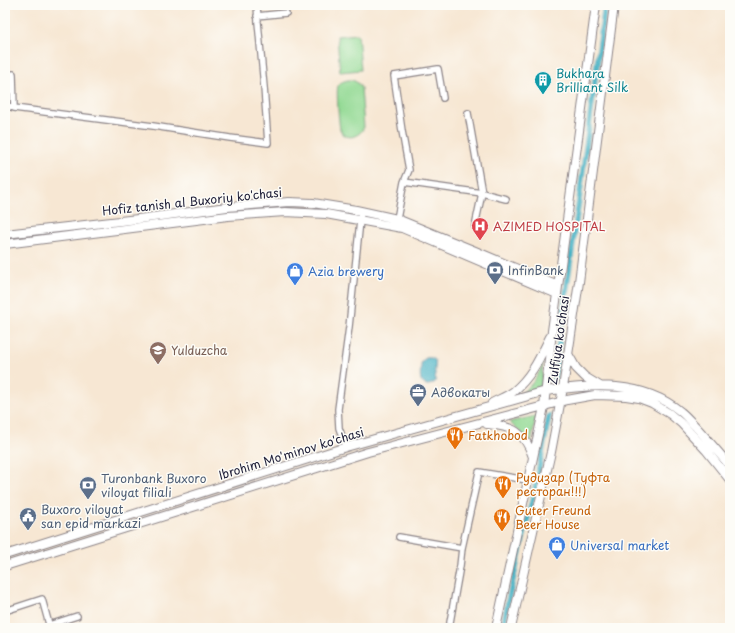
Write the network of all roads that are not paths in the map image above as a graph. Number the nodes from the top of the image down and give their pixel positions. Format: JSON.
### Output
{"nodes":[{"id":1,"x":257,"y":5,"type":"edge"},
{"id":2,"x":596,"y":5,"type":"edge"},
{"id":3,"x":614,"y":5,"type":"edge"},
{"id":4,"x":286,"y":14,"type":"dead end"},
{"id":5,"x":257,"y":16,"type":"junction"},
{"id":6,"x":13,"y":74,"type":"dead end"},
{"id":7,"x":443,"y":98,"type":"dead end"},
{"id":8,"x":5,"y":105,"type":"edge"},
{"id":9,"x":14,"y":108,"type":"junction"},
{"id":10,"x":468,"y":113,"type":"dead end"},
{"id":11,"x":404,"y":182,"type":"junction"},
{"id":12,"x":482,"y":193,"type":"junction"},
{"id":13,"x":506,"y":199,"type":"dead end"},
{"id":14,"x":361,"y":211,"type":"junction"},
{"id":15,"x":360,"y":221,"type":"junction"},
{"id":16,"x":401,"y":223,"type":"junction"},
{"id":17,"x":475,"y":226,"type":"dead end"},
{"id":18,"x":5,"y":234,"type":"edge"},
{"id":19,"x":5,"y":244,"type":"edge"},
{"id":20,"x":558,"y":290,"type":"junction"},
{"id":21,"x":552,"y":331,"type":"junction"},
{"id":22,"x":568,"y":354,"type":"junction"},
{"id":23,"x":600,"y":386,"type":"junction"},
{"id":24,"x":563,"y":388,"type":"junction"},
{"id":25,"x":546,"y":391,"type":"junction"},
{"id":26,"x":561,"y":402,"type":"junction"},
{"id":27,"x":544,"y":407,"type":"junction"},
{"id":28,"x":480,"y":410,"type":"junction"},
{"id":29,"x":480,"y":423,"type":"junction"},
{"id":30,"x":366,"y":442,"type":"junction"},
{"id":31,"x":346,"y":447,"type":"junction"},
{"id":32,"x":368,"y":452,"type":"junction"},
{"id":33,"x":533,"y":458,"type":"junction"},
{"id":34,"x":730,"y":466,"type":"edge"},
{"id":35,"x":528,"y":480,"type":"junction"},
{"id":36,"x":730,"y":480,"type":"edge"},
{"id":37,"x":399,"y":537,"type":"dead end"},
{"id":38,"x":462,"y":548,"type":"junction"},
{"id":39,"x":5,"y":555,"type":"edge"},
{"id":40,"x":5,"y":566,"type":"edge"},
{"id":41,"x":5,"y":611,"type":"edge"},
{"id":42,"x":77,"y":616,"type":"dead end"},
{"id":43,"x":50,"y":627,"type":"edge"},
{"id":44,"x":449,"y":628,"type":"edge"},
{"id":45,"x":496,"y":628,"type":"edge"},
{"id":46,"x":511,"y":628,"type":"edge"}],
"edges":[{"from":1,"to":5,"type":"street"},
{"from":2,"to":20,"type":"main road","name":"Zulfiya ko'chasi"},
{"from":3,"to":22,"type":"main road","name":"Zulfiya ko'chasi"},
{"from":4,"to":5,"type":"street"},
{"from":5,"to":9,"type":"street"},
{"from":6,"to":9,"type":"street"},
{"from":7,"to":11,"type":"street"},
{"from":8,"to":9,"type":"street"},
{"from":10,"to":12,"type":"street"},
{"from":11,"to":12,"type":"street"},
{"from":11,"to":16,"type":"street"},
{"from":12,"to":13,"type":"street"},
{"from":12,"to":17,"type":"street"},
{"from":14,"to":15,"type":"street"},
{"from":14,"to":16,"type":"main road","name":"Hofiz tanish al Buxoriy ko'chasi"},
{"from":14,"to":18,"type":"main road","name":"Hofiz tanish al Buxoriy ko'chasi"},
{"from":15,"to":16,"type":"main road","name":"Hofiz tanish al Buxoriy ko'chasi"},
{"from":15,"to":19,"type":"main road","name":"Hofiz tanish al Buxoriy ko'chasi"},
{"from":15,"to":31,"type":"street"},
{"from":16,"to":20,"type":"main road"},
{"from":20,"to":21,"type":"main road","name":"Zulfiya ko'chasi"},
{"from":21,"to":25,"type":"main road","name":"Zulfiya ko'chasi"},
{"from":21,"to":28,"type":"main road"},
{"from":22,"to":23,"type":"main road"},
{"from":22,"to":24,"type":"main road","name":"Zulfiya ko'chasi"},
{"from":23,"to":24,"type":"main road"},
{"from":23,"to":34,"type":"main road"},
{"from":24,"to":25,"type":"main road","name":"Ibrohim Mo'minov ko'chasi"},
{"from":24,"to":26,"type":"main road","name":"Zulfiya ko'chasi"},
{"from":25,"to":27,"type":"main road","name":"Zulfiya ko'chasi"},
{"from":25,"to":28,"type":"main road","name":"Ibrohim Mo'minov ko'chasi"},
{"from":26,"to":27,"type":"main road","name":"Ibrohim Mo'minov ko'chasi"},
{"from":26,"to":36,"type":"main road"},
{"from":26,"to":46,"type":"main road","name":"Zulfiya ko'chasi"},
{"from":27,"to":29,"type":"main road","name":"Ibrohim Mo'minov ko'chasi"},
{"from":27,"to":33,"type":"main road","name":"Zulfiya ko'chasi"},
{"from":28,"to":30,"type":"main road","name":"Ibrohim Mo'minov ko'chasi"},
{"from":29,"to":32,"type":"main road","name":"Ibrohim Mo'minov ko'chasi"},
{"from":29,"to":33,"type":"main road"},
{"from":30,"to":31,"type":"main road","name":"Ibrohim Mo'minov ko'chasi"},
{"from":30,"to":32,"type":"main road"},
{"from":31,"to":39,"type":"main road","name":"Ibrohim Mo'minov ko'chasi"},
{"from":32,"to":40,"type":"main road","name":"Ibrohim Mo'minov ko'chasi"},
{"from":33,"to":35,"type":"main road","name":"Zulfiya ko'chasi"},
{"from":35,"to":38,"type":"street"},
{"from":35,"to":45,"type":"main road","name":"Zulfiya ko'chasi"},
{"from":37,"to":38,"type":"street"},
{"from":38,"to":44,"type":"street"},
{"from":41,"to":43,"type":"street"},
{"from":42,"to":43,"type":"street"}]}
